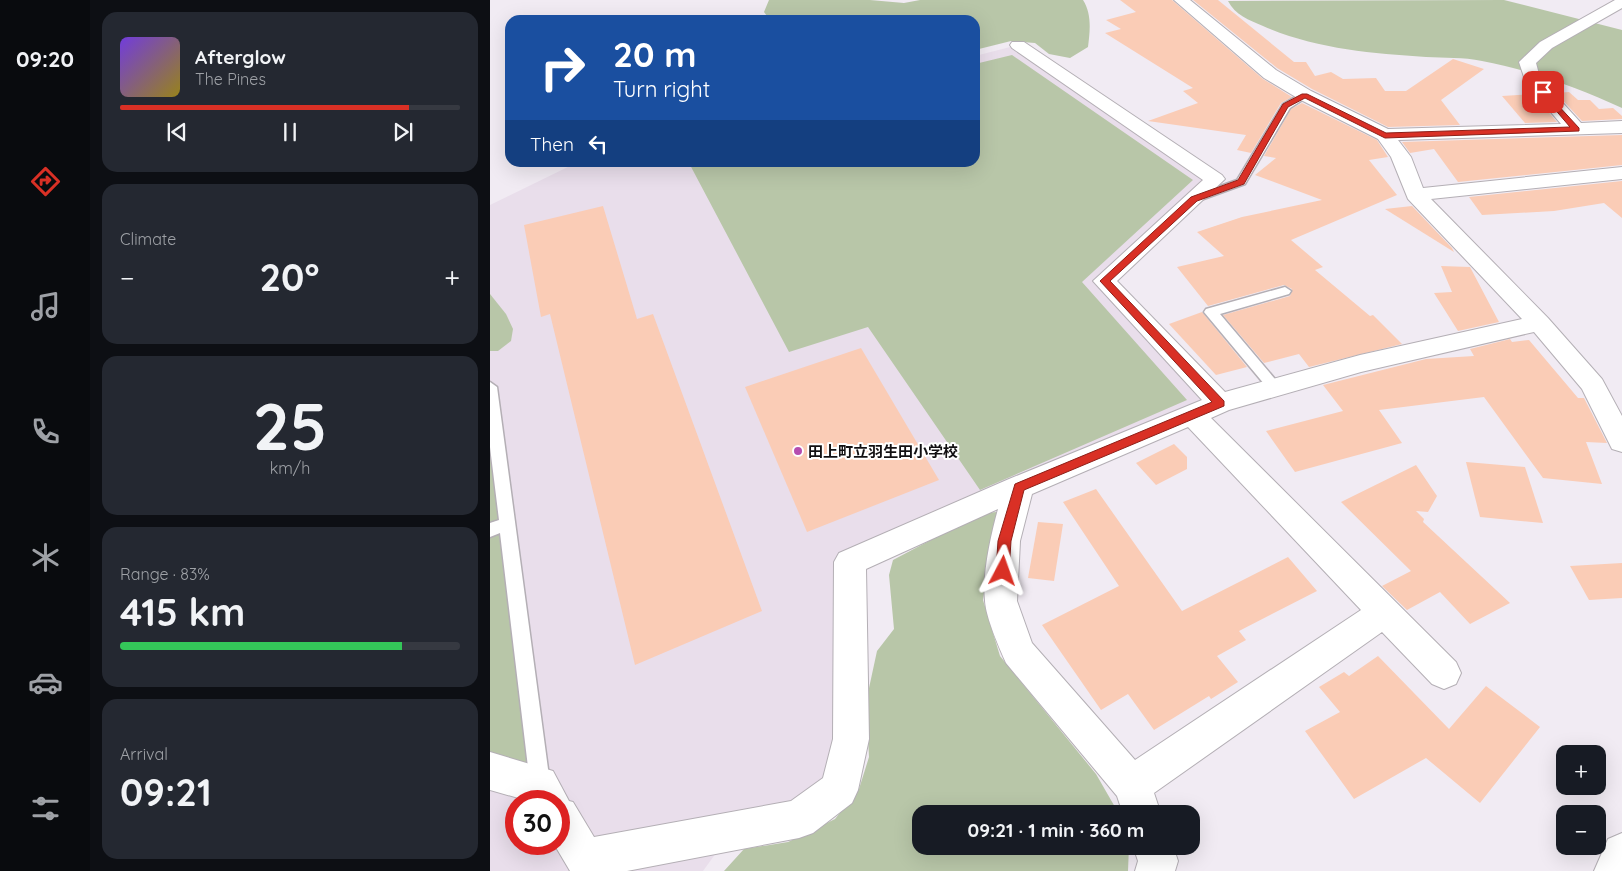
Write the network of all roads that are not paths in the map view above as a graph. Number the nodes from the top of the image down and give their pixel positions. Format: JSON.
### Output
{"nodes":[{"id":1,"x":1181,"y":0,"type":"edge"},
{"id":2,"x":1622,"y":2,"type":"edge"},
{"id":3,"x":1018,"y":45,"type":"dead end"},
{"id":4,"x":1305,"y":95,"type":"junction"},
{"id":5,"x":1576,"y":129,"type":"junction"},
{"id":6,"x":1619,"y":129,"type":"edge"},
{"id":7,"x":1385,"y":135,"type":"junction"},
{"id":8,"x":1622,"y":173,"type":"edge"},
{"id":9,"x":1415,"y":196,"type":"junction"},
{"id":10,"x":1194,"y":199,"type":"junction"},
{"id":11,"x":1284,"y":291,"type":"dead end"},
{"id":12,"x":1539,"y":323,"type":"junction"},
{"id":13,"x":490,"y":388,"type":"edge"},
{"id":14,"x":1275,"y":388,"type":"junction"},
{"id":15,"x":1220,"y":404,"type":"junction"},
{"id":16,"x":1192,"y":415,"type":"junction"},
{"id":17,"x":1622,"y":442,"type":"edge"},
{"id":18,"x":1019,"y":487,"type":"junction"},
{"id":19,"x":508,"y":523,"type":"junction"},
{"id":20,"x":490,"y":530,"type":"edge"},
{"id":21,"x":1385,"y":612,"type":"junction"},
{"id":22,"x":1444,"y":673,"type":"dead end"},
{"id":23,"x":490,"y":771,"type":"edge"},
{"id":24,"x":538,"y":790,"type":"edge"},
{"id":25,"x":545,"y":790,"type":"edge"},
{"id":26,"x":1137,"y":800,"type":"edge"},
{"id":27,"x":570,"y":834,"type":"edge"},
{"id":28,"x":1622,"y":853,"type":"edge"},
{"id":29,"x":1156,"y":855,"type":"edge"},
{"id":30,"x":1155,"y":871,"type":"edge"},
{"id":31,"x":1614,"y":871,"type":"edge"}],
"edges":[{"from":1,"to":4,"type":"street"},
{"from":2,"to":5,"type":"street"},
{"from":3,"to":10,"type":"street"},
{"from":4,"to":7,"type":"street"},
{"from":4,"to":10,"type":"lane"},
{"from":5,"to":6,"type":"street"},
{"from":5,"to":7,"type":"street"},
{"from":7,"to":9,"type":"street"},
{"from":8,"to":9,"type":"street"},
{"from":9,"to":12,"type":"street"},
{"from":10,"to":15,"type":"street"},
{"from":11,"to":14,"type":"lane"},
{"from":12,"to":14,"type":"street"},
{"from":12,"to":17,"type":"street"},
{"from":13,"to":19,"type":"lane"},
{"from":14,"to":15,"type":"street"},
{"from":15,"to":16,"type":"street"},
{"from":16,"to":18,"type":"street"},
{"from":16,"to":21,"type":"street"},
{"from":18,"to":26,"type":"street"},
{"from":18,"to":27,"type":"street"},
{"from":19,"to":20,"type":"lane"},
{"from":19,"to":25,"type":"lane"},
{"from":21,"to":22,"type":"street"},
{"from":21,"to":26,"type":"street"},
{"from":23,"to":24,"type":"street"},
{"from":28,"to":31,"type":"street"},
{"from":29,"to":30,"type":"street"}]}
